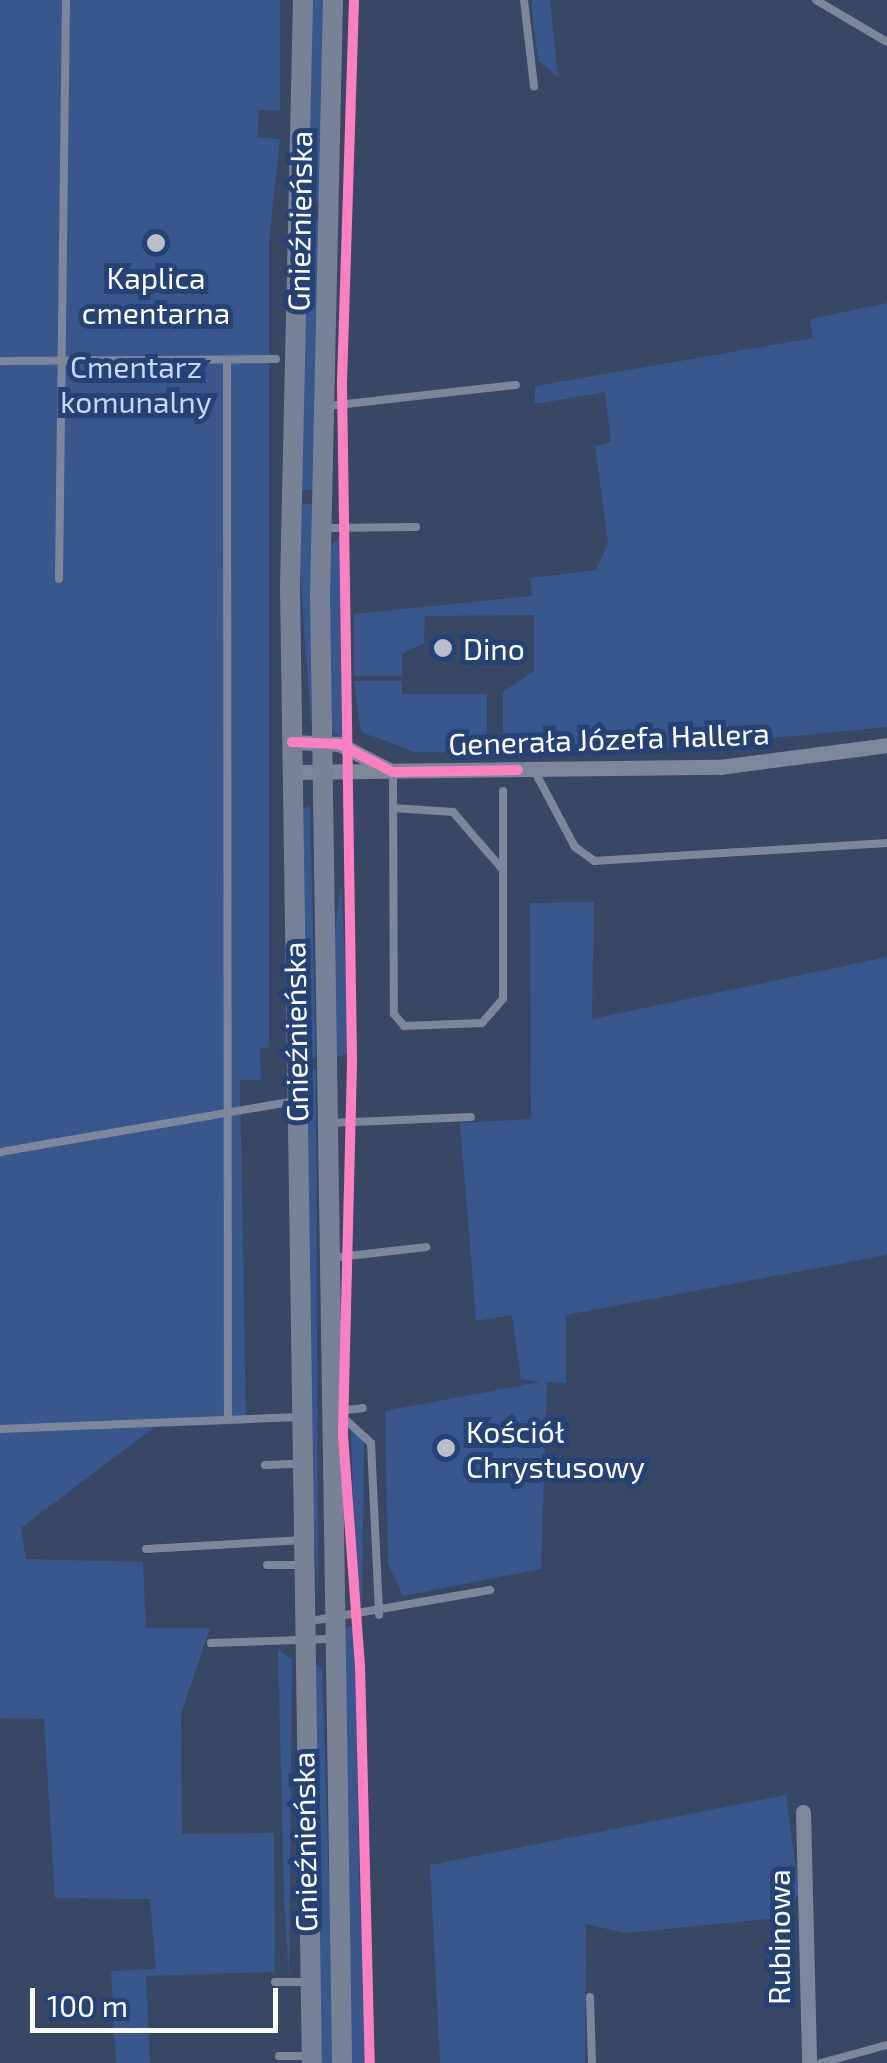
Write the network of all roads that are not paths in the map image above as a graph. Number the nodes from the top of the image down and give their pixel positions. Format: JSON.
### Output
{"nodes":[{"id":1,"x":66,"y":0,"type":"edge"},
{"id":2,"x":303,"y":0,"type":"edge"},
{"id":3,"x":332,"y":0,"type":"edge"},
{"id":4,"x":524,"y":0,"type":"edge"},
{"id":5,"x":816,"y":0,"type":"edge"},
{"id":6,"x":887,"y":42,"type":"edge"},
{"id":7,"x":534,"y":86,"type":"dead end"},
{"id":8,"x":276,"y":359,"type":"dead end"},
{"id":9,"x":61,"y":360,"type":"junction"},
{"id":10,"x":227,"y":360,"type":"junction"},
{"id":11,"x":0,"y":361,"type":"edge"},
{"id":12,"x":516,"y":385,"type":"dead end"},
{"id":13,"x":324,"y":406,"type":"junction"},
{"id":14,"x":320,"y":528,"type":"junction"},
{"id":15,"x":416,"y":528,"type":"dead end"},
{"id":16,"x":59,"y":579,"type":"dead end"},
{"id":17,"x":292,"y":742,"type":"junction"},
{"id":18,"x":322,"y":742,"type":"junction"},
{"id":19,"x":887,"y":745,"type":"edge"},
{"id":20,"x":534,"y":770,"type":"junction"},
{"id":21,"x":292,"y":772,"type":"junction"},
{"id":22,"x":322,"y":772,"type":"junction"},
{"id":23,"x":392,"y":772,"type":"junction"},
{"id":24,"x":503,"y":791,"type":"dead end"},
{"id":25,"x":393,"y":808,"type":"junction"},
{"id":26,"x":887,"y":843,"type":"edge"},
{"id":27,"x":503,"y":870,"type":"junction"},
{"id":28,"x":296,"y":1101,"type":"junction"},
{"id":29,"x":223,"y":1110,"type":"junction"},
{"id":30,"x":472,"y":1116,"type":"dead end"},
{"id":31,"x":326,"y":1123,"type":"junction"},
{"id":32,"x":0,"y":1152,"type":"edge"},
{"id":33,"x":426,"y":1248,"type":"dead end"},
{"id":34,"x":327,"y":1258,"type":"junction"},
{"id":35,"x":363,"y":1408,"type":"dead end"},
{"id":36,"x":333,"y":1411,"type":"junction"},
{"id":37,"x":300,"y":1418,"type":"junction"},
{"id":38,"x":228,"y":1419,"type":"junction"},
{"id":39,"x":0,"y":1429,"type":"edge"},
{"id":40,"x":300,"y":1464,"type":"junction"},
{"id":41,"x":265,"y":1465,"type":"dead end"},
{"id":42,"x":300,"y":1540,"type":"junction"},
{"id":43,"x":146,"y":1550,"type":"dead end"},
{"id":44,"x":267,"y":1565,"type":"dead end"},
{"id":45,"x":300,"y":1565,"type":"junction"},
{"id":46,"x":490,"y":1590,"type":"dead end"},
{"id":47,"x":380,"y":1615,"type":"junction"},
{"id":48,"x":301,"y":1630,"type":"junction"},
{"id":49,"x":330,"y":1630,"type":"junction"},
{"id":50,"x":211,"y":1642,"type":"dead end"},
{"id":51,"x":803,"y":1812,"type":"dead end"},
{"id":52,"x":275,"y":1982,"type":"dead end"},
{"id":53,"x":308,"y":1982,"type":"junction"},
{"id":54,"x":590,"y":1997,"type":"dead end"},
{"id":55,"x":887,"y":2046,"type":"edge"},
{"id":56,"x":279,"y":2056,"type":"dead end"},
{"id":57,"x":312,"y":2060,"type":"edge"},
{"id":58,"x":342,"y":2063,"type":"edge"},
{"id":59,"x":592,"y":2063,"type":"edge"},
{"id":60,"x":809,"y":2063,"type":"edge"},
{"id":61,"x":821,"y":2063,"type":"edge"}],
"edges":[{"from":1,"to":9,"type":"lane"},
{"from":2,"to":17,"type":"main road","name":"Gnieźnieńska"},
{"from":3,"to":13,"type":"main road","name":"Gnieźnieńska"},
{"from":4,"to":7,"type":"lane"},
{"from":5,"to":6,"type":"lane"},
{"from":8,"to":10,"type":"lane"},
{"from":9,"to":10,"type":"lane"},
{"from":9,"to":11,"type":"lane"},
{"from":9,"to":16,"type":"lane"},
{"from":10,"to":29,"type":"lane"},
{"from":12,"to":13,"type":"lane"},
{"from":13,"to":14,"type":"main road","name":"Gnieźnieńska"},
{"from":14,"to":15,"type":"lane"},
{"from":14,"to":18,"type":"main road","name":"Gnieźnieńska"},
{"from":17,"to":18,"type":"street","name":"Generała Józefa Hallera"},
{"from":17,"to":21,"type":"main road","name":"Gnieźnieńska"},
{"from":18,"to":22,"type":"main road","name":"Gnieźnieńska"},
{"from":18,"to":23,"type":"street","name":"Generała Józefa Hallera"},
{"from":19,"to":20,"type":"street","name":"Generała Józefa Hallera"},
{"from":20,"to":23,"type":"street","name":"Generała Józefa Hallera"},
{"from":20,"to":26,"type":"lane"},
{"from":21,"to":22,"type":"street","name":"Generała Józefa Hallera"},
{"from":21,"to":28,"type":"main road","name":"Gnieźnieńska"},
{"from":22,"to":23,"type":"street","name":"Generała Józefa Hallera"},
{"from":22,"to":31,"type":"main road","name":"Gnieźnieńska"},
{"from":23,"to":25,"type":"lane"},
{"from":24,"to":27,"type":"lane"},
{"from":25,"to":27,"type":"lane"},
{"from":25,"to":27,"type":"lane"},
{"from":28,"to":29,"type":"lane"},
{"from":28,"to":37,"type":"main road","name":"Gnieźnieńska"},
{"from":29,"to":32,"type":"lane"},
{"from":29,"to":38,"type":"lane"},
{"from":30,"to":31,"type":"lane"},
{"from":31,"to":34,"type":"main road","name":"Gnieźnieńska"},
{"from":33,"to":34,"type":"lane"},
{"from":34,"to":36,"type":"main road","name":"Gnieźnieńska"},
{"from":35,"to":36,"type":"lane"},
{"from":36,"to":47,"type":"lane"},
{"from":36,"to":49,"type":"main road","name":"Gnieźnieńska"},
{"from":37,"to":38,"type":"lane"},
{"from":37,"to":40,"type":"main road","name":"Gnieźnieńska"},
{"from":38,"to":39,"type":"lane"},
{"from":40,"to":41,"type":"lane"},
{"from":40,"to":42,"type":"main road","name":"Gnieźnieńska"},
{"from":42,"to":43,"type":"lane"},
{"from":42,"to":45,"type":"main road","name":"Gnieźnieńska"},
{"from":44,"to":45,"type":"lane"},
{"from":45,"to":48,"type":"main road","name":"Gnieźnieńska"},
{"from":46,"to":47,"type":"lane"},
{"from":47,"to":49,"type":"lane"},
{"from":48,"to":49,"type":"lane"},
{"from":48,"to":49,"type":"lane"},
{"from":48,"to":50,"type":"lane"},
{"from":48,"to":53,"type":"main road","name":"Gnieźnieńska"},
{"from":49,"to":58,"type":"main road","name":"Gnieźnieńska"},
{"from":51,"to":60,"type":"street","name":"Rubinowa"},
{"from":52,"to":53,"type":"lane"},
{"from":53,"to":57,"type":"main road","name":"Gnieźnieńska"},
{"from":54,"to":59,"type":"lane"},
{"from":55,"to":61,"type":"lane"},
{"from":56,"to":57,"type":"lane"}]}
